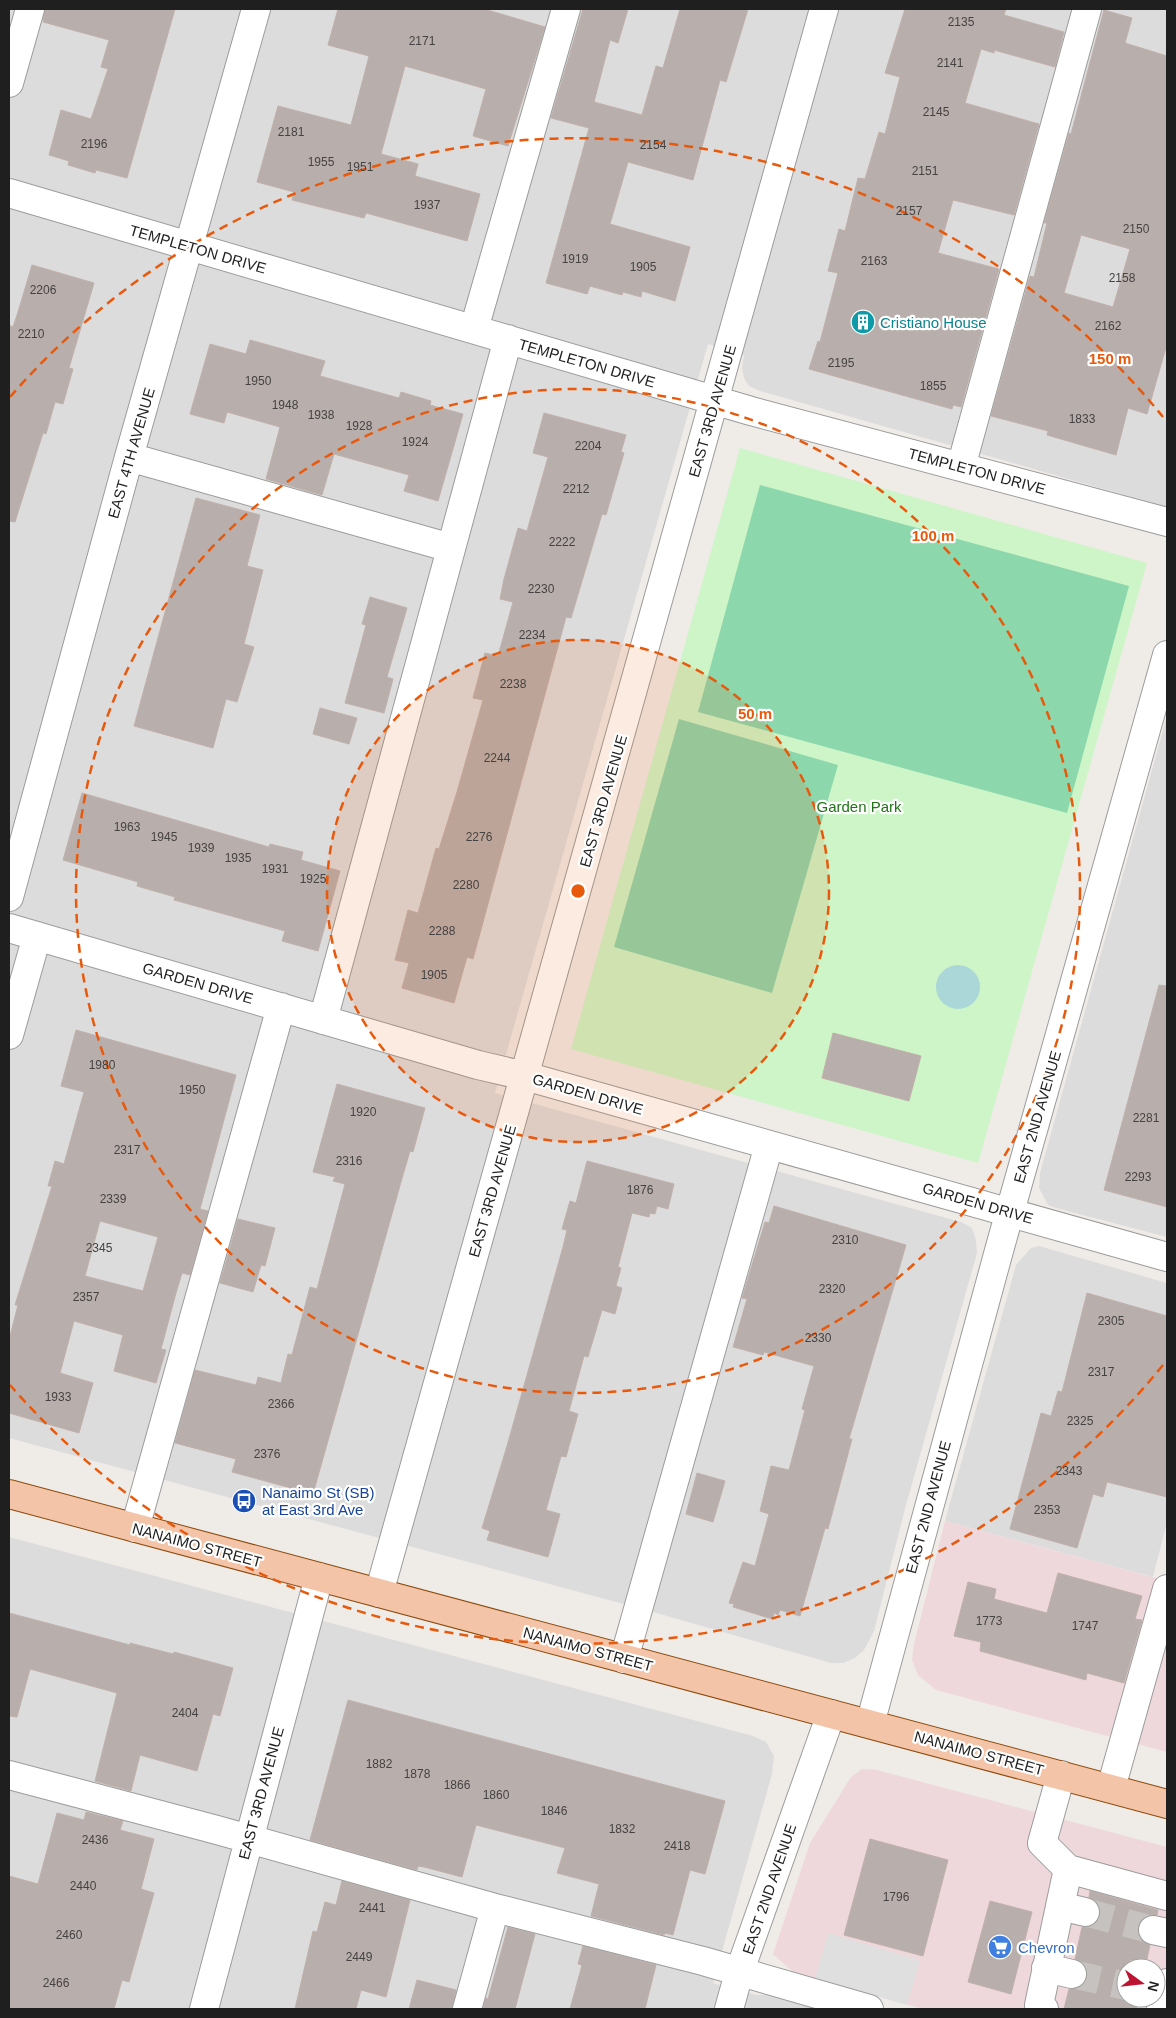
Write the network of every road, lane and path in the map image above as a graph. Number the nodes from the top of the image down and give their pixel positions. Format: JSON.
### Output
{"nodes":[{"id":1,"x":30,"y":9,"type":"edge"},
{"id":2,"x":256,"y":9,"type":"edge"},
{"id":3,"x":566,"y":9,"type":"edge"},
{"id":4,"x":824,"y":9,"type":"edge"},
{"id":5,"x":1087,"y":9,"type":"edge"},
{"id":6,"x":9,"y":83,"type":"edge"},
{"id":7,"x":9,"y":194,"type":"edge"},
{"id":8,"x":190,"y":246,"type":"junction"},
{"id":9,"x":474,"y":330,"type":"junction"},
{"id":10,"x":508,"y":339,"type":"junction"},
{"id":11,"x":715,"y":400,"type":"junction"},
{"id":12,"x":129,"y":457,"type":"junction"},
{"id":13,"x":961,"y":467,"type":"junction"},
{"id":14,"x":1167,"y":522,"type":"edge"},
{"id":15,"x":451,"y":548,"type":"junction"},
{"id":16,"x":1167,"y":655,"type":"edge"},
{"id":17,"x":9,"y":897,"type":"edge"},
{"id":18,"x":9,"y":928,"type":"edge"},
{"id":19,"x":36,"y":936,"type":"junction"},
{"id":20,"x":281,"y":1007,"type":"junction"},
{"id":21,"x":323,"y":1020,"type":"junction"},
{"id":22,"x":9,"y":1035,"type":"edge"},
{"id":23,"x":525,"y":1076,"type":"junction"},
{"id":24,"x":769,"y":1145,"type":"junction"},
{"id":25,"x":1010,"y":1212,"type":"junction"},
{"id":26,"x":1167,"y":1257,"type":"edge"},
{"id":27,"x":9,"y":1494,"type":"edge"},
{"id":28,"x":135,"y":1528,"type":"junction"},
{"id":29,"x":319,"y":1577,"type":"junction"},
{"id":30,"x":1167,"y":1589,"type":"edge"},
{"id":31,"x":379,"y":1594,"type":"junction"},
{"id":32,"x":624,"y":1659,"type":"junction"},
{"id":33,"x":831,"y":1714,"type":"junction"},
{"id":34,"x":870,"y":1724,"type":"junction"},
{"id":35,"x":1061,"y":1775,"type":"junction"},
{"id":36,"x":11,"y":1782,"type":"edge"},
{"id":37,"x":1111,"y":1788,"type":"junction"},
{"id":38,"x":1167,"y":1804,"type":"edge"},
{"id":39,"x":249,"y":1839,"type":"junction"},
{"id":40,"x":1068,"y":1869,"type":"junction"},
{"id":41,"x":1167,"y":1896,"type":"edge"},
{"id":42,"x":495,"y":1908,"type":"junction"},
{"id":43,"x":739,"y":1973,"type":"junction"},
{"id":44,"x":204,"y":2009,"type":"edge"},
{"id":45,"x":466,"y":2009,"type":"edge"},
{"id":46,"x":729,"y":2009,"type":"edge"},
{"id":47,"x":869,"y":2009,"type":"edge"},
{"id":48,"x":1044,"y":2009,"type":"edge"}],
"edges":[{"from":1,"to":6,"type":"street"},
{"from":2,"to":8,"type":"street","name":"EAST 4TH AVENUE"},
{"from":3,"to":9,"type":"street"},
{"from":4,"to":11,"type":"street","name":"EAST 3RD AVENUE"},
{"from":5,"to":13,"type":"street"},
{"from":7,"to":8,"type":"street","name":"TEMPLETON DRIVE"},
{"from":8,"to":9,"type":"street","name":"TEMPLETON DRIVE"},
{"from":8,"to":12,"type":"street","name":"EAST 4TH AVENUE"},
{"from":9,"to":10,"type":"street","name":"TEMPLETON DRIVE"},
{"from":10,"to":11,"type":"street","name":"TEMPLETON DRIVE"},
{"from":10,"to":15,"type":"street"},
{"from":11,"to":13,"type":"street","name":"TEMPLETON DRIVE"},
{"from":11,"to":23,"type":"street","name":"EAST 3RD AVENUE"},
{"from":12,"to":15,"type":"street"},
{"from":12,"to":17,"type":"street","name":"EAST 4TH AVENUE"},
{"from":13,"to":14,"type":"street","name":"TEMPLETON DRIVE"},
{"from":15,"to":21,"type":"street"},
{"from":16,"to":25,"type":"street","name":"EAST 2ND AVENUE"},
{"from":18,"to":19,"type":"street","name":"GARDEN DRIVE"},
{"from":19,"to":20,"type":"street","name":"GARDEN DRIVE"},
{"from":19,"to":22,"type":"street"},
{"from":20,"to":21,"type":"street","name":"GARDEN DRIVE"},
{"from":20,"to":28,"type":"street"},
{"from":21,"to":23,"type":"street","name":"GARDEN DRIVE"},
{"from":23,"to":24,"type":"street","name":"GARDEN DRIVE"},
{"from":23,"to":31,"type":"street","name":"EAST 3RD AVENUE"},
{"from":24,"to":25,"type":"street","name":"GARDEN DRIVE"},
{"from":24,"to":32,"type":"street"},
{"from":25,"to":26,"type":"street","name":"GARDEN DRIVE"},
{"from":25,"to":34,"type":"street","name":"EAST 2ND AVENUE"},
{"from":27,"to":28,"type":"main road","name":"NANAIMO STREET"},
{"from":28,"to":29,"type":"main road","name":"NANAIMO STREET"},
{"from":29,"to":31,"type":"main road","name":"NANAIMO STREET"},
{"from":29,"to":39,"type":"street","name":"EAST 3RD AVENUE"},
{"from":30,"to":37,"type":"street"},
{"from":31,"to":32,"type":"main road","name":"NANAIMO STREET"},
{"from":32,"to":33,"type":"main road","name":"NANAIMO STREET"},
{"from":33,"to":34,"type":"main road","name":"NANAIMO STREET"},
{"from":33,"to":43,"type":"street","name":"EAST 2ND AVENUE"},
{"from":34,"to":35,"type":"main road","name":"NANAIMO STREET"},
{"from":35,"to":37,"type":"main road","name":"NANAIMO STREET"},
{"from":35,"to":40,"type":"street"},
{"from":36,"to":39,"type":"street"},
{"from":37,"to":38,"type":"main road","name":"NANAIMO STREET"},
{"from":39,"to":42,"type":"street"},
{"from":39,"to":44,"type":"street","name":"EAST 3RD AVENUE"},
{"from":40,"to":41,"type":"street"},
{"from":40,"to":48,"type":"street"},
{"from":42,"to":43,"type":"street"},
{"from":42,"to":45,"type":"street"},
{"from":43,"to":46,"type":"street","name":"EAST 2ND AVENUE"},
{"from":43,"to":47,"type":"street"}]}
